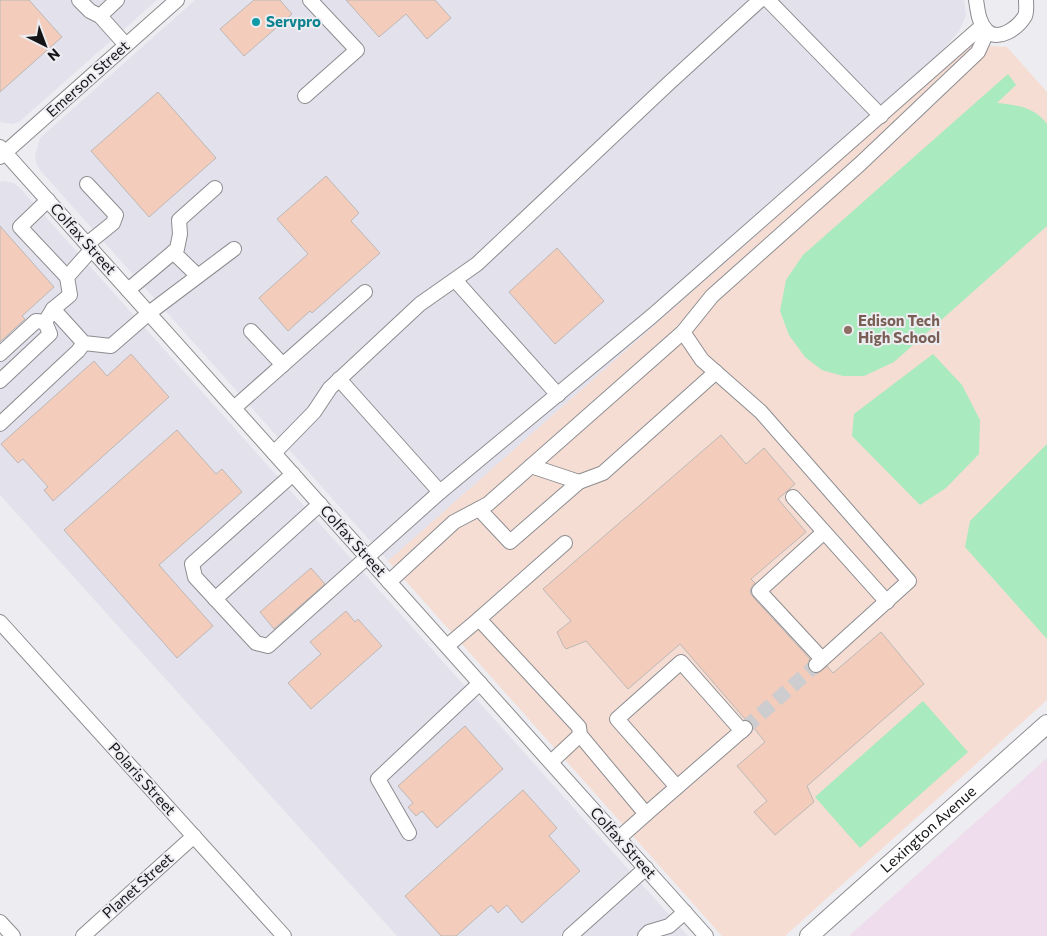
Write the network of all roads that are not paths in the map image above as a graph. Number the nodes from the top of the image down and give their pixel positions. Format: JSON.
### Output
{"nodes":[{"id":1,"x":79,"y":0,"type":"edge"},
{"id":2,"x":117,"y":0,"type":"edge"},
{"id":3,"x":310,"y":0,"type":"edge"},
{"id":4,"x":760,"y":0,"type":"edge"},
{"id":5,"x":768,"y":0,"type":"edge"},
{"id":6,"x":976,"y":0,"type":"edge"},
{"id":7,"x":1026,"y":0,"type":"edge"},
{"id":8,"x":171,"y":2,"type":"edge"},
{"id":9,"x":100,"y":16,"type":"junction"},
{"id":10,"x":985,"y":29,"type":"junction"},
{"id":11,"x":126,"y":45,"type":"junction"},
{"id":12,"x":305,"y":96,"type":"dead end"},
{"id":13,"x":881,"y":116,"type":"junction"},
{"id":14,"x":2,"y":152,"type":"edge"},
{"id":15,"x":87,"y":184,"type":"dead end"},
{"id":16,"x":215,"y":188,"type":"dead end"},
{"id":17,"x":48,"y":200,"type":"junction"},
{"id":18,"x":90,"y":246,"type":"junction"},
{"id":19,"x":234,"y":249,"type":"dead end"},
{"id":20,"x":173,"y":252,"type":"junction"},
{"id":21,"x":198,"y":276,"type":"junction"},
{"id":22,"x":67,"y":277,"type":"junction"},
{"id":23,"x":456,"y":280,"type":"junction"},
{"id":24,"x":128,"y":290,"type":"junction"},
{"id":25,"x":365,"y":292,"type":"dead end"},
{"id":26,"x":53,"y":309,"type":"junction"},
{"id":27,"x":149,"y":313,"type":"junction"},
{"id":28,"x":45,"y":322,"type":"junction"},
{"id":29,"x":251,"y":331,"type":"dead end"},
{"id":30,"x":683,"y":332,"type":"junction"},
{"id":31,"x":84,"y":343,"type":"junction"},
{"id":32,"x":0,"y":354,"type":"edge"},
{"id":33,"x":283,"y":365,"type":"junction"},
{"id":34,"x":716,"y":372,"type":"junction"},
{"id":35,"x":339,"y":379,"type":"junction"},
{"id":36,"x":0,"y":381,"type":"edge"},
{"id":37,"x":558,"y":395,"type":"junction"},
{"id":38,"x":234,"y":408,"type":"junction"},
{"id":39,"x":0,"y":424,"type":"edge"},
{"id":40,"x":274,"y":453,"type":"junction"},
{"id":41,"x":531,"y":466,"type":"junction"},
{"id":42,"x":293,"y":474,"type":"junction"},
{"id":43,"x":579,"y":482,"type":"junction"},
{"id":44,"x":440,"y":492,"type":"junction"},
{"id":45,"x":793,"y":497,"type":"dead end"},
{"id":46,"x":320,"y":504,"type":"junction"},
{"id":47,"x":479,"y":509,"type":"junction"},
{"id":48,"x":824,"y":532,"type":"junction"},
{"id":49,"x":564,"y":542,"type":"dead end"},
{"id":50,"x":368,"y":557,"type":"junction"},
{"id":51,"x":390,"y":582,"type":"junction"},
{"id":52,"x":215,"y":599,"type":"junction"},
{"id":53,"x":887,"y":602,"type":"junction"},
{"id":54,"x":479,"y":619,"type":"junction"},
{"id":55,"x":0,"y":622,"type":"edge"},
{"id":56,"x":447,"y":646,"type":"junction"},
{"id":57,"x":480,"y":683,"type":"junction"},
{"id":58,"x":1047,"y":724,"type":"edge"},
{"id":59,"x":580,"y":735,"type":"junction"},
{"id":60,"x":550,"y":762,"type":"junction"},
{"id":61,"x":677,"y":787,"type":"junction"},
{"id":62,"x":646,"y":814,"type":"junction"},
{"id":63,"x":409,"y":833,"type":"dead end"},
{"id":64,"x":194,"y":836,"type":"junction"},
{"id":65,"x":619,"y":838,"type":"junction"},
{"id":66,"x":646,"y":868,"type":"junction"},
{"id":67,"x":685,"y":912,"type":"junction"},
{"id":68,"x":0,"y":922,"type":"edge"},
{"id":69,"x":13,"y":936,"type":"edge"},
{"id":70,"x":83,"y":936,"type":"edge"},
{"id":71,"x":284,"y":936,"type":"edge"},
{"id":72,"x":570,"y":936,"type":"edge"},
{"id":73,"x":645,"y":936,"type":"edge"},
{"id":74,"x":706,"y":936,"type":"edge"},
{"id":75,"x":809,"y":936,"type":"edge"}],
"edges":[{"from":1,"to":9,"type":"street"},
{"from":2,"to":9,"type":"street"},
{"from":3,"to":12,"type":"street"},
{"from":4,"to":23,"type":"street"},
{"from":5,"to":13,"type":"street"},
{"from":6,"to":10,"type":"street"},
{"from":7,"to":10,"type":"street"},
{"from":8,"to":11,"type":"street","name":"Emerson Street"},
{"from":9,"to":11,"type":"street"},
{"from":10,"to":13,"type":"street"},
{"from":10,"to":30,"type":"street"},
{"from":11,"to":14,"type":"street","name":"Emerson Street"},
{"from":13,"to":37,"type":"street"},
{"from":14,"to":17,"type":"street","name":"Colfax Street"},
{"from":15,"to":18,"type":"street"},
{"from":16,"to":20,"type":"street"},
{"from":17,"to":18,"type":"street","name":"Colfax Street"},
{"from":17,"to":22,"type":"street"},
{"from":18,"to":22,"type":"street"},
{"from":18,"to":24,"type":"street","name":"Colfax Street"},
{"from":19,"to":21,"type":"street"},
{"from":20,"to":21,"type":"street"},
{"from":20,"to":24,"type":"street"},
{"from":21,"to":27,"type":"street"},
{"from":22,"to":26,"type":"street"},
{"from":23,"to":35,"type":"street"},
{"from":23,"to":37,"type":"street"},
{"from":24,"to":27,"type":"street","name":"Colfax Street"},
{"from":25,"to":33,"type":"street"},
{"from":26,"to":28,"type":"street"},
{"from":26,"to":31,"type":"street"},
{"from":27,"to":31,"type":"street"},
{"from":27,"to":38,"type":"street","name":"Colfax Street"},
{"from":28,"to":32,"type":"street"},
{"from":28,"to":36,"type":"street"},
{"from":29,"to":33,"type":"street"},
{"from":30,"to":34,"type":"street"},
{"from":30,"to":41,"type":"street"},
{"from":31,"to":39,"type":"street"},
{"from":33,"to":38,"type":"street"},
{"from":34,"to":43,"type":"street"},
{"from":34,"to":53,"type":"street"},
{"from":35,"to":40,"type":"street"},
{"from":35,"to":44,"type":"street"},
{"from":37,"to":44,"type":"street"},
{"from":38,"to":40,"type":"street","name":"Colfax Street"},
{"from":40,"to":42,"type":"street","name":"Colfax Street"},
{"from":41,"to":43,"type":"street"},
{"from":41,"to":47,"type":"street"},
{"from":42,"to":46,"type":"street","name":"Colfax Street"},
{"from":42,"to":52,"type":"street"},
{"from":43,"to":47,"type":"street"},
{"from":44,"to":50,"type":"street"},
{"from":45,"to":48,"type":"street"},
{"from":46,"to":50,"type":"street","name":"Colfax Street"},
{"from":46,"to":52,"type":"street"},
{"from":47,"to":51,"type":"street"},
{"from":48,"to":53,"type":"street"},
{"from":48,"to":53,"type":"street"},
{"from":49,"to":54,"type":"street"},
{"from":50,"to":51,"type":"street","name":"Colfax Street"},
{"from":50,"to":52,"type":"street"},
{"from":51,"to":56,"type":"street","name":"Colfax Street"},
{"from":54,"to":56,"type":"street"},
{"from":54,"to":59,"type":"street"},
{"from":55,"to":64,"type":"street","name":"Polaris Street"},
{"from":56,"to":57,"type":"street","name":"Colfax Street"},
{"from":57,"to":60,"type":"street","name":"Colfax Street"},
{"from":57,"to":63,"type":"street"},
{"from":58,"to":75,"type":"main road","name":"Lexington Avenue"},
{"from":59,"to":60,"type":"street"},
{"from":59,"to":62,"type":"street"},
{"from":60,"to":65,"type":"street","name":"Colfax Street"},
{"from":61,"to":61,"type":"street"},
{"from":61,"to":62,"type":"street"},
{"from":62,"to":65,"type":"street"},
{"from":64,"to":70,"type":"street","name":"Planet Street"},
{"from":64,"to":71,"type":"street","name":"Polaris Street"},
{"from":65,"to":66,"type":"street","name":"Colfax Street"},
{"from":66,"to":67,"type":"street","name":"Colfax Street"},
{"from":66,"to":72,"type":"street"},
{"from":67,"to":73,"type":"street"},
{"from":67,"to":74,"type":"street","name":"Colfax Street"},
{"from":68,"to":69,"type":"street"}]}
